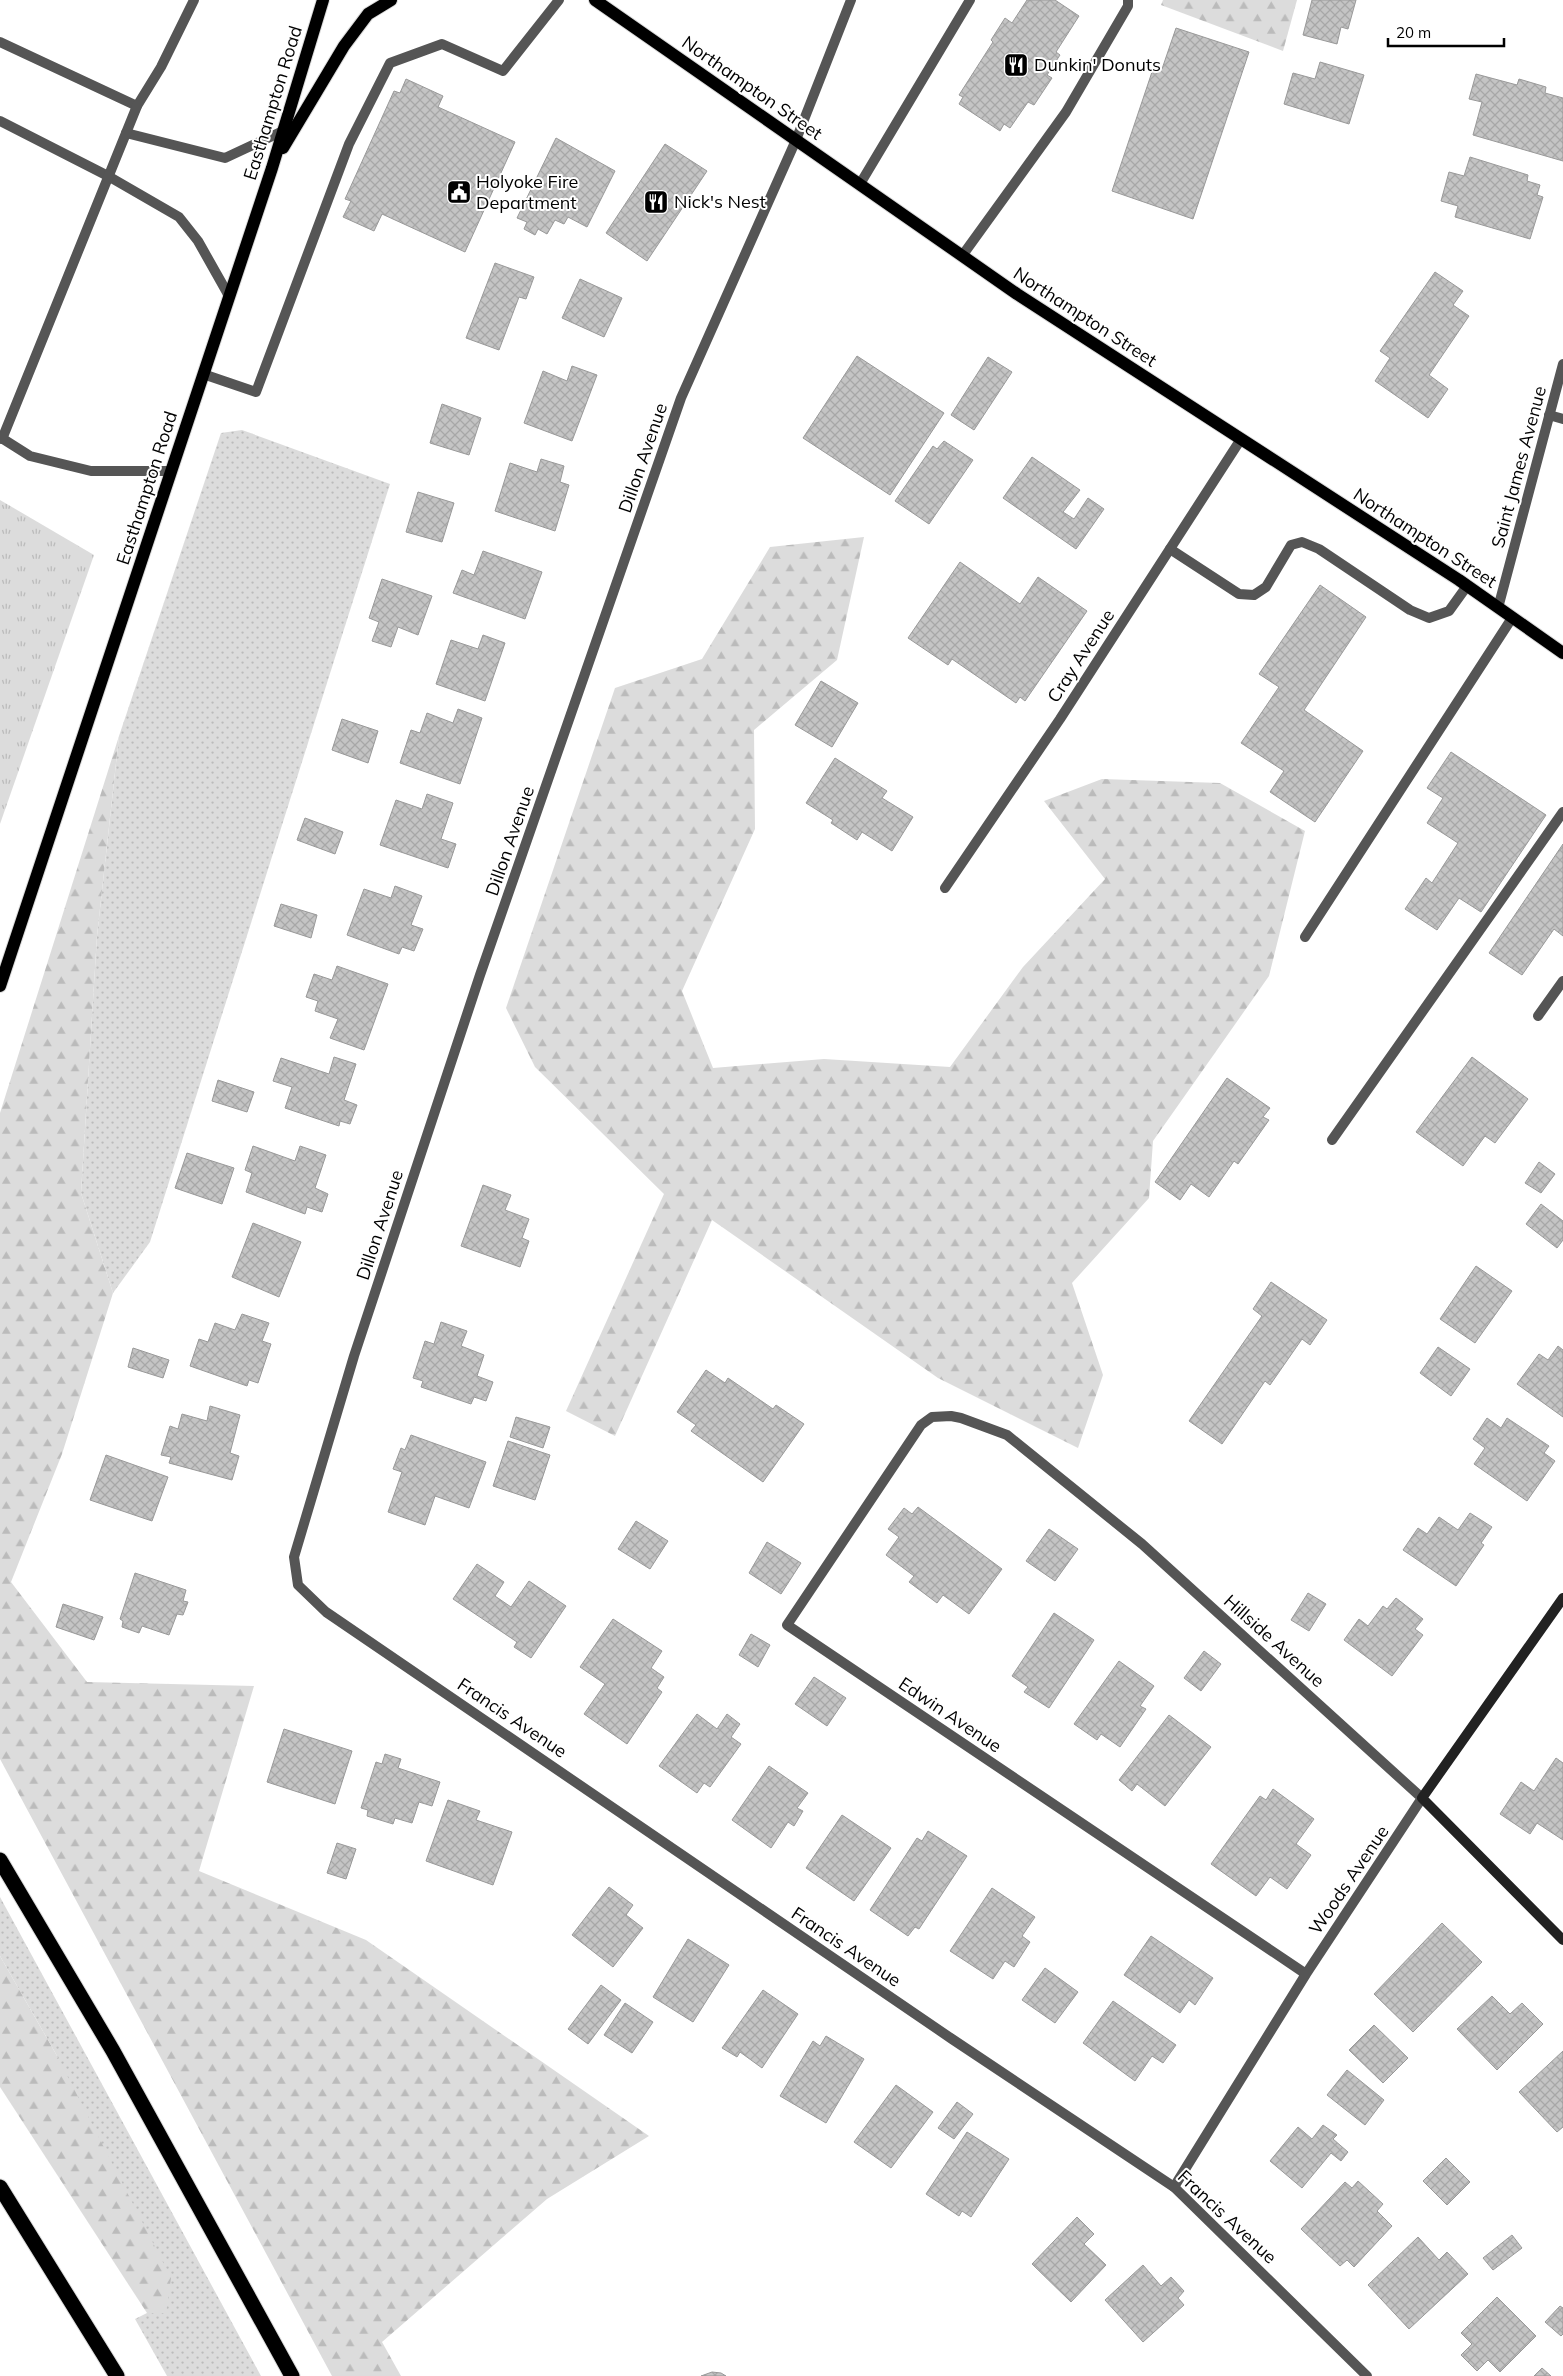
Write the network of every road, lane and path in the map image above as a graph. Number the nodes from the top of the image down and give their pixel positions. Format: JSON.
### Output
{"nodes":[{"id":1,"x":194,"y":0,"type":"edge"},
{"id":2,"x":323,"y":0,"type":"edge"},
{"id":3,"x":391,"y":0,"type":"edge"},
{"id":4,"x":559,"y":0,"type":"edge"},
{"id":5,"x":595,"y":0,"type":"edge"},
{"id":6,"x":851,"y":0,"type":"edge"},
{"id":7,"x":970,"y":0,"type":"edge"},
{"id":8,"x":1128,"y":0,"type":"edge"},
{"id":9,"x":0,"y":42,"type":"edge"},
{"id":10,"x":137,"y":106,"type":"junction"},
{"id":11,"x":0,"y":121,"type":"edge"},
{"id":12,"x":283,"y":131,"type":"junction"},
{"id":13,"x":126,"y":133,"type":"junction"},
{"id":14,"x":796,"y":140,"type":"junction"},
{"id":15,"x":272,"y":168,"type":"junction"},
{"id":16,"x":108,"y":176,"type":"junction"},
{"id":17,"x":860,"y":184,"type":"junction"},
{"id":18,"x":962,"y":256,"type":"junction"},
{"id":19,"x":229,"y":296,"type":"junction"},
{"id":20,"x":1563,"y":364,"type":"edge"},
{"id":21,"x":204,"y":374,"type":"junction"},
{"id":22,"x":1549,"y":415,"type":"junction"},
{"id":23,"x":1563,"y":419,"type":"edge"},
{"id":24,"x":1,"y":438,"type":"edge"},
{"id":25,"x":1241,"y":438,"type":"junction"},
{"id":26,"x":171,"y":471,"type":"junction"},
{"id":27,"x":1170,"y":548,"type":"junction"},
{"id":28,"x":1467,"y":586,"type":"junction"},
{"id":29,"x":1498,"y":608,"type":"junction"},
{"id":30,"x":1512,"y":618,"type":"junction"},
{"id":31,"x":1563,"y":653,"type":"edge"},
{"id":32,"x":1563,"y":812,"type":"edge"},
{"id":33,"x":945,"y":888,"type":"dead end"},
{"id":34,"x":1306,"y":937,"type":"dead end"},
{"id":35,"x":1563,"y":980,"type":"edge"},
{"id":36,"x":0,"y":986,"type":"edge"},
{"id":37,"x":1538,"y":1016,"type":"dead end"},
{"id":38,"x":1332,"y":1140,"type":"dead end"},
{"id":39,"x":932,"y":1417,"type":"joint"},
{"id":40,"x":295,"y":1567,"type":"joint"},
{"id":41,"x":1563,"y":1598,"type":"edge"},
{"id":42,"x":1422,"y":1798,"type":"junction"},
{"id":43,"x":0,"y":1860,"type":"edge"},
{"id":44,"x":1563,"y":1940,"type":"edge"},
{"id":45,"x":1306,"y":1974,"type":"junction"},
{"id":46,"x":0,"y":2186,"type":"edge"},
{"id":47,"x":1174,"y":2187,"type":"junction"},
{"id":48,"x":117,"y":2376,"type":"edge"},
{"id":49,"x":292,"y":2376,"type":"edge"},
{"id":50,"x":1367,"y":2376,"type":"edge"}],
"edges":[{"from":1,"to":10,"type":"street"},
{"from":2,"to":12,"type":"main road","name":"Easthampton Road"},
{"from":3,"to":15,"type":"main road"},
{"from":4,"to":21,"type":"street"},
{"from":5,"to":14,"type":"main road","name":"Northampton Street"},
{"from":6,"to":14,"type":"street","name":"Dillon Avenue"},
{"from":7,"to":17,"type":"street"},
{"from":8,"to":18,"type":"street"},
{"from":9,"to":10,"type":"street"},
{"from":10,"to":13,"type":"street"},
{"from":11,"to":16,"type":"street"},
{"from":12,"to":13,"type":"street"},
{"from":12,"to":15,"type":"main road","name":"Easthampton Road"},
{"from":13,"to":16,"type":"street"},
{"from":14,"to":17,"type":"main road","name":"Northampton Street"},
{"from":14,"to":40,"type":"street","name":"Dillon Avenue"},
{"from":15,"to":19,"type":"main road","name":"Easthampton Road"},
{"from":16,"to":19,"type":"street"},
{"from":16,"to":24,"type":"street"},
{"from":17,"to":18,"type":"main road","name":"Northampton Street"},
{"from":18,"to":25,"type":"main road","name":"Northampton Street"},
{"from":19,"to":21,"type":"main road","name":"Easthampton Road"},
{"from":20,"to":22,"type":"street","name":"Saint James Avenue"},
{"from":21,"to":26,"type":"main road","name":"Easthampton Road"},
{"from":22,"to":23,"type":"street"},
{"from":22,"to":29,"type":"street","name":"Saint James Avenue"},
{"from":24,"to":26,"type":"street"},
{"from":25,"to":27,"type":"street","name":"Cray Avenue"},
{"from":25,"to":28,"type":"main road","name":"Northampton Street"},
{"from":26,"to":36,"type":"main road","name":"Easthampton Road"},
{"from":27,"to":28,"type":"street"},
{"from":27,"to":33,"type":"street","name":"Cray Avenue"},
{"from":28,"to":29,"type":"main road","name":"Northampton Street"},
{"from":29,"to":30,"type":"main road","name":"Northampton Street"},
{"from":30,"to":31,"type":"main road","name":"Northampton Street"},
{"from":30,"to":34,"type":"street"},
{"from":32,"to":38,"type":"street"},
{"from":35,"to":37,"type":"street"},
{"from":39,"to":42,"type":"street","name":"Hillside Avenue"},
{"from":39,"to":45,"type":"street","name":"Edwin Avenue"},
{"from":40,"to":47,"type":"street","name":"Francis Avenue"},
{"from":41,"to":42,"type":"street","name":"Woods Avenue"},
{"from":42,"to":44,"type":"street","name":"Hillside Avenue"},
{"from":42,"to":45,"type":"street","name":"Woods Avenue"},
{"from":43,"to":49,"type":"highway"},
{"from":45,"to":47,"type":"street","name":"Woods Avenue"},
{"from":46,"to":48,"type":"highway"},
{"from":47,"to":50,"type":"street","name":"Francis Avenue"}]}
